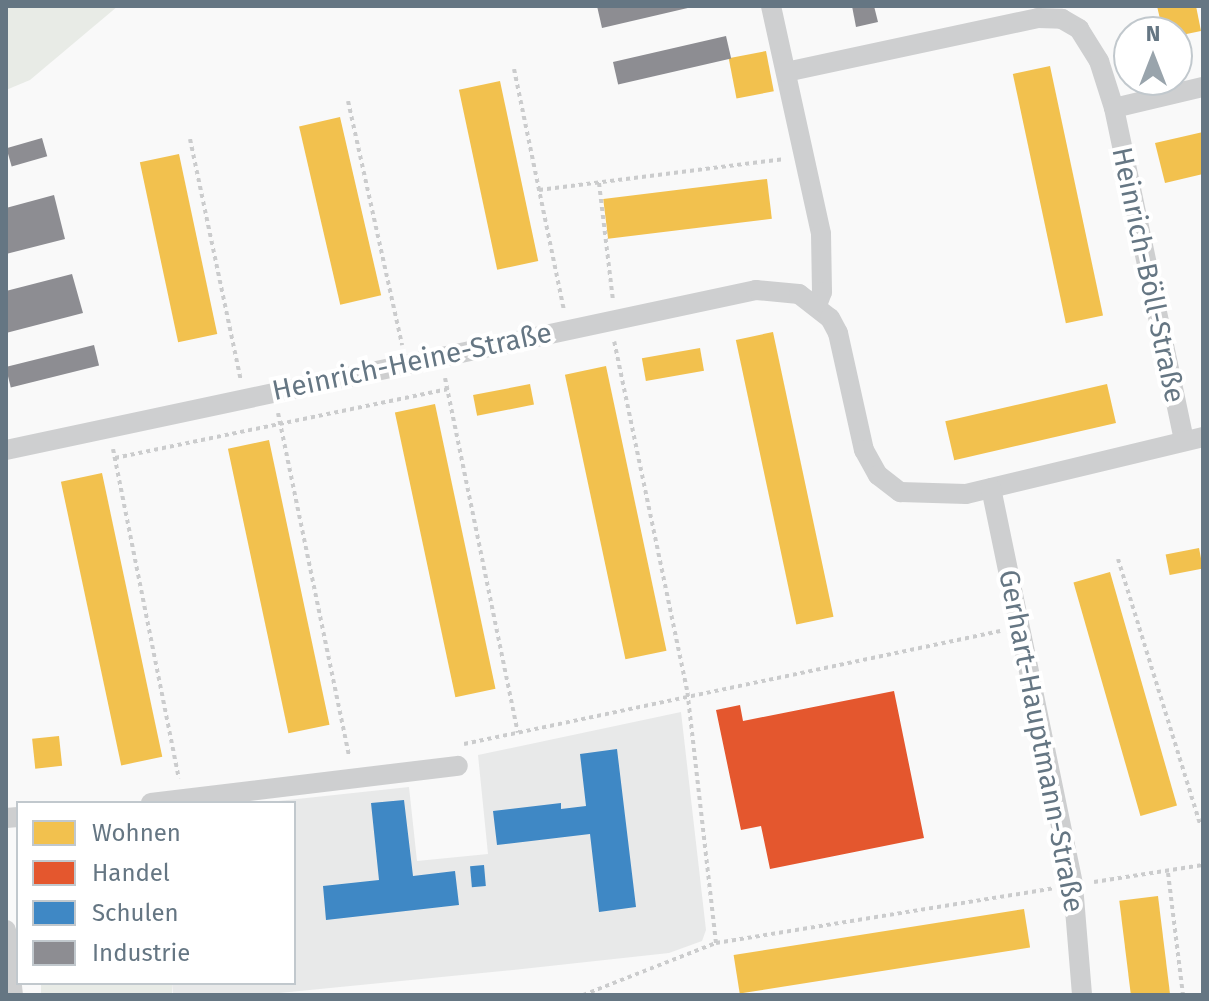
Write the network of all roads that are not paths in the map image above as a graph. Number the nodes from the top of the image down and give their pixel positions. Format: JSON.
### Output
{"nodes":[{"id":1,"x":771,"y":6,"type":"edge"},
{"id":2,"x":786,"y":72,"type":"junction"},
{"id":3,"x":1203,"y":87,"type":"edge"},
{"id":4,"x":1114,"y":108,"type":"junction"},
{"id":5,"x":817,"y":305,"type":"junction"},
{"id":6,"x":1194,"y":439,"type":"edge"},
{"id":7,"x":6,"y":450,"type":"edge"},
{"id":8,"x":991,"y":488,"type":"junction"},
{"id":9,"x":458,"y":766,"type":"road end"},
{"id":10,"x":172,"y":801,"type":"edge"},
{"id":11,"x":6,"y":930,"type":"edge"},
{"id":12,"x":13,"y":995,"type":"edge"},
{"id":13,"x":1082,"y":995,"type":"edge"}],
"edges":[{"from":1,"to":2,"type":"street"},
{"from":2,"to":4,"type":"street","name":"Heinrich-Böll-Straße"},
{"from":2,"to":5,"type":"street"},
{"from":3,"to":4,"type":"street","name":"Heinrich-Böll-Straße"},
{"from":4,"to":6,"type":"street","name":"Heinrich-Böll-Straße"},
{"from":5,"to":7,"type":"street","name":"Heinrich-Heine-Straße"},
{"from":5,"to":8,"type":"street"},
{"from":6,"to":8,"type":"street"},
{"from":8,"to":13,"type":"street","name":"Gerhart-Hauptmann-Straße"},
{"from":9,"to":10,"type":"street"},
{"from":11,"to":12,"type":"street"}]}
